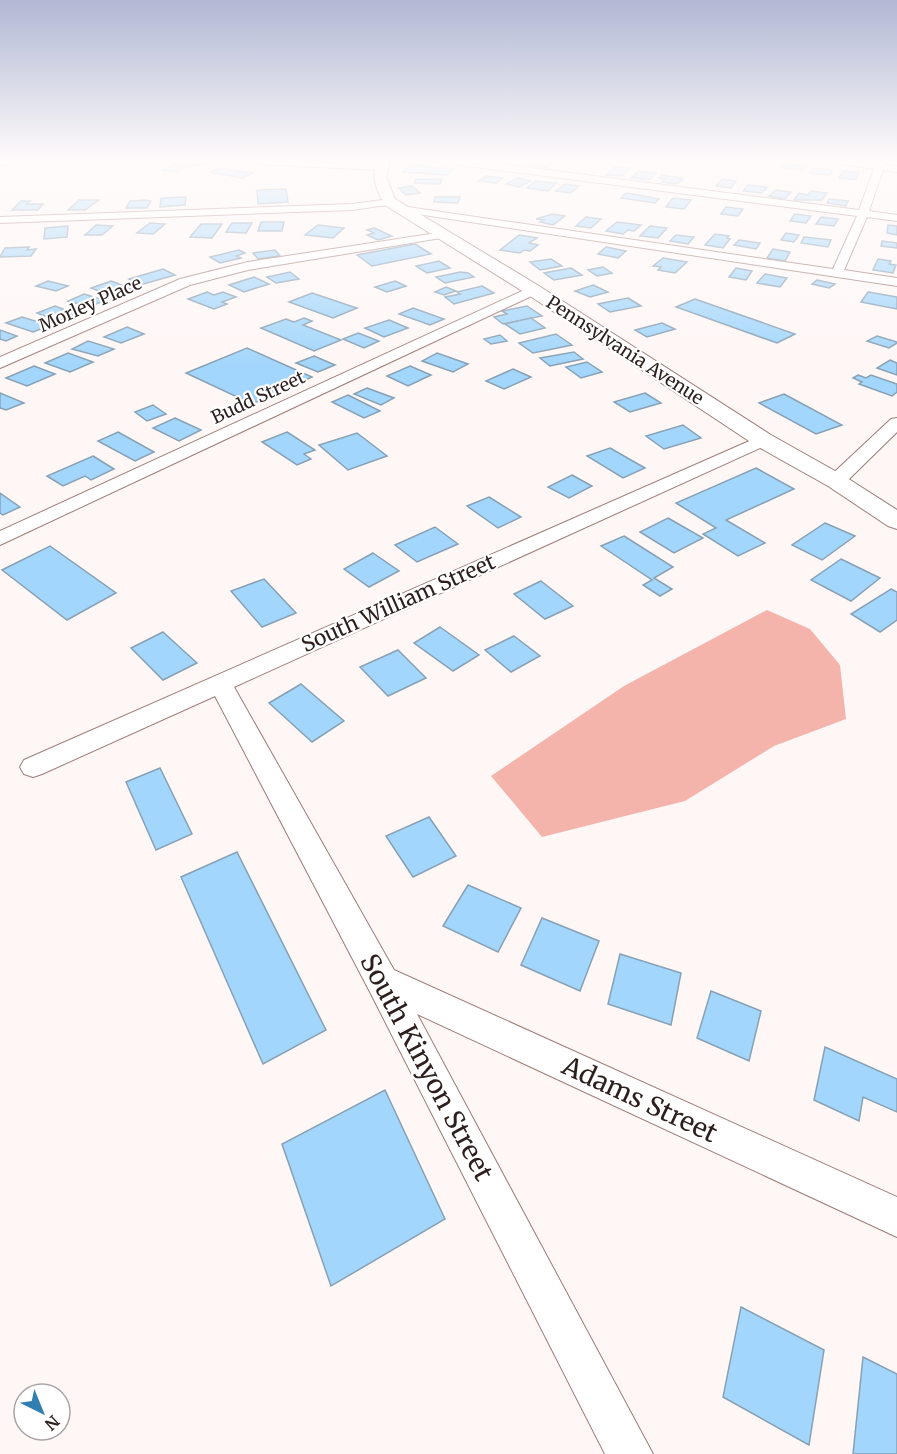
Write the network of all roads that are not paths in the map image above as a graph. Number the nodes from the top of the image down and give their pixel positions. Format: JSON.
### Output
{"nodes":[{"id":1,"x":433,"y":229,"type":"edge"},
{"id":2,"x":546,"y":229,"type":"edge"},
{"id":3,"x":856,"y":229,"type":"edge"},
{"id":4,"x":443,"y":235,"type":"junction"},
{"id":5,"x":837,"y":273,"type":"junction"},
{"id":6,"x":897,"y":282,"type":"edge"},
{"id":7,"x":533,"y":290,"type":"junction"},
{"id":8,"x":0,"y":363,"type":"edge"},
{"id":9,"x":897,"y":423,"type":"edge"},
{"id":10,"x":763,"y":440,"type":"junction"},
{"id":11,"x":836,"y":481,"type":"junction"},
{"id":12,"x":897,"y":520,"type":"edge"},
{"id":13,"x":0,"y":539,"type":"edge"},
{"id":14,"x":220,"y":683,"type":"junction"},
{"id":15,"x":33,"y":767,"type":"dead end"},
{"id":16,"x":382,"y":981,"type":"junction"},
{"id":17,"x":897,"y":1217,"type":"edge"},
{"id":18,"x":630,"y":1454,"type":"edge"}],
"edges":[{"from":1,"to":4,"type":"main road","name":"Pennsylvania Avenue"},
{"from":2,"to":5,"type":"street"},
{"from":3,"to":5,"type":"street"},
{"from":4,"to":7,"type":"main road","name":"Pennsylvania Avenue"},
{"from":4,"to":8,"type":"street","name":"Morley Place"},
{"from":5,"to":6,"type":"street"},
{"from":7,"to":10,"type":"main road","name":"Pennsylvania Avenue"},
{"from":7,"to":13,"type":"street","name":"Budd Street"},
{"from":9,"to":11,"type":"street"},
{"from":10,"to":11,"type":"main road","name":"Pennsylvania Avenue"},
{"from":10,"to":14,"type":"street","name":"South William Street"},
{"from":11,"to":12,"type":"main road","name":"Pennsylvania Avenue"},
{"from":14,"to":15,"type":"street","name":"South William Street"},
{"from":14,"to":16,"type":"street","name":"South Kinyon Street"},
{"from":16,"to":17,"type":"street","name":"Adams Street"},
{"from":16,"to":18,"type":"street","name":"South Kinyon Street"}]}
